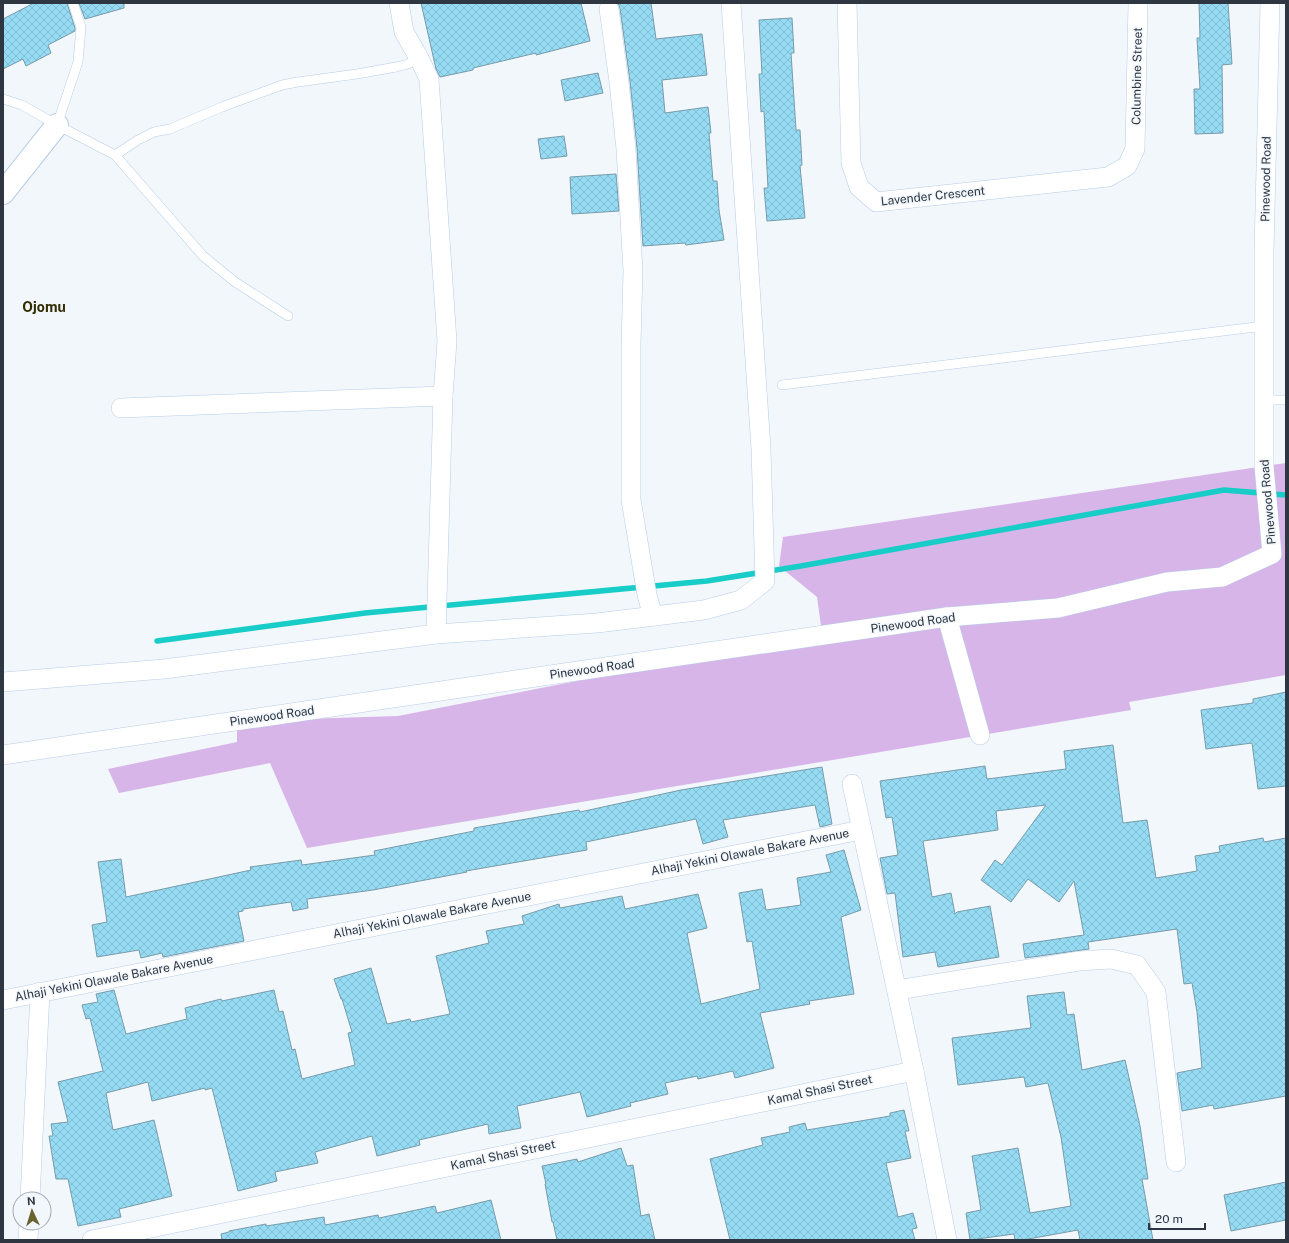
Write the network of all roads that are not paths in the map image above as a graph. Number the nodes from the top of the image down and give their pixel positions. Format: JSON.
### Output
{"nodes":[{"id":1,"x":73,"y":3,"type":"edge"},
{"id":2,"x":399,"y":3,"type":"edge"},
{"id":3,"x":731,"y":3,"type":"edge"},
{"id":4,"x":847,"y":3,"type":"edge"},
{"id":5,"x":1138,"y":3,"type":"edge"},
{"id":6,"x":1270,"y":3,"type":"edge"},
{"id":7,"x":609,"y":9,"type":"dead end"},
{"id":8,"x":419,"y":58,"type":"junction"},
{"id":9,"x":3,"y":99,"type":"edge"},
{"id":10,"x":57,"y":125,"type":"junction"},
{"id":11,"x":1135,"y":149,"type":"joint"},
{"id":12,"x":115,"y":156,"type":"junction"},
{"id":13,"x":3,"y":194,"type":"edge"},
{"id":14,"x":288,"y":316,"type":"dead end"},
{"id":15,"x":1264,"y":326,"type":"junction"},
{"id":16,"x":782,"y":385,"type":"dead end"},
{"id":17,"x":443,"y":396,"type":"junction"},
{"id":18,"x":1264,"y":400,"type":"junction"},
{"id":19,"x":1286,"y":400,"type":"edge"},
{"id":20,"x":121,"y":408,"type":"dead end"},
{"id":21,"x":1279,"y":559,"type":"edge"},
{"id":22,"x":653,"y":616,"type":"junction"},
{"id":23,"x":947,"y":617,"type":"junction"},
{"id":24,"x":436,"y":634,"type":"junction"},
{"id":25,"x":3,"y":682,"type":"edge"},
{"id":26,"x":980,"y":735,"type":"dead end"},
{"id":27,"x":3,"y":755,"type":"edge"},
{"id":28,"x":852,"y":784,"type":"dead end"},
{"id":29,"x":861,"y":830,"type":"junction"},
{"id":30,"x":897,"y":990,"type":"junction"},
{"id":31,"x":40,"y":992,"type":"junction"},
{"id":32,"x":3,"y":1000,"type":"edge"},
{"id":33,"x":914,"y":1071,"type":"junction"},
{"id":34,"x":1176,"y":1162,"type":"dead end"},
{"id":35,"x":30,"y":1191,"type":"edge"},
{"id":36,"x":92,"y":1240,"type":"edge"},
{"id":37,"x":947,"y":1240,"type":"edge"}],
"edges":[{"from":1,"to":10,"type":"lane"},
{"from":2,"to":8,"type":"street"},
{"from":3,"to":22,"type":"street"},
{"from":4,"to":11,"type":"street","name":"Lavender Crescent"},
{"from":5,"to":11,"type":"street","name":"Columbine Street"},
{"from":6,"to":15,"type":"street","name":"Pinewood Road"},
{"from":7,"to":22,"type":"street"},
{"from":8,"to":12,"type":"lane"},
{"from":8,"to":17,"type":"street"},
{"from":9,"to":10,"type":"lane"},
{"from":10,"to":12,"type":"lane"},
{"from":10,"to":13,"type":"street"},
{"from":12,"to":14,"type":"lane"},
{"from":15,"to":16,"type":"lane"},
{"from":15,"to":18,"type":"street","name":"Pinewood Road"},
{"from":17,"to":20,"type":"street"},
{"from":17,"to":24,"type":"street"},
{"from":18,"to":19,"type":"lane"},
{"from":18,"to":21,"type":"street","name":"Pinewood Road"},
{"from":21,"to":23,"type":"street","name":"Pinewood Road"},
{"from":22,"to":24,"type":"street"},
{"from":23,"to":26,"type":"street"},
{"from":23,"to":27,"type":"street","name":"Pinewood Road"},
{"from":24,"to":25,"type":"street"},
{"from":28,"to":29,"type":"street"},
{"from":29,"to":30,"type":"street"},
{"from":29,"to":31,"type":"street","name":"Alhaji Yekini Olawale Bakare Avenue"},
{"from":30,"to":33,"type":"street"},
{"from":30,"to":34,"type":"street"},
{"from":31,"to":32,"type":"street","name":"Alhaji Yekini Olawale Bakare Avenue"},
{"from":31,"to":35,"type":"street"},
{"from":33,"to":36,"type":"street","name":"Kamal Shasi Street"},
{"from":33,"to":37,"type":"street"}]}
